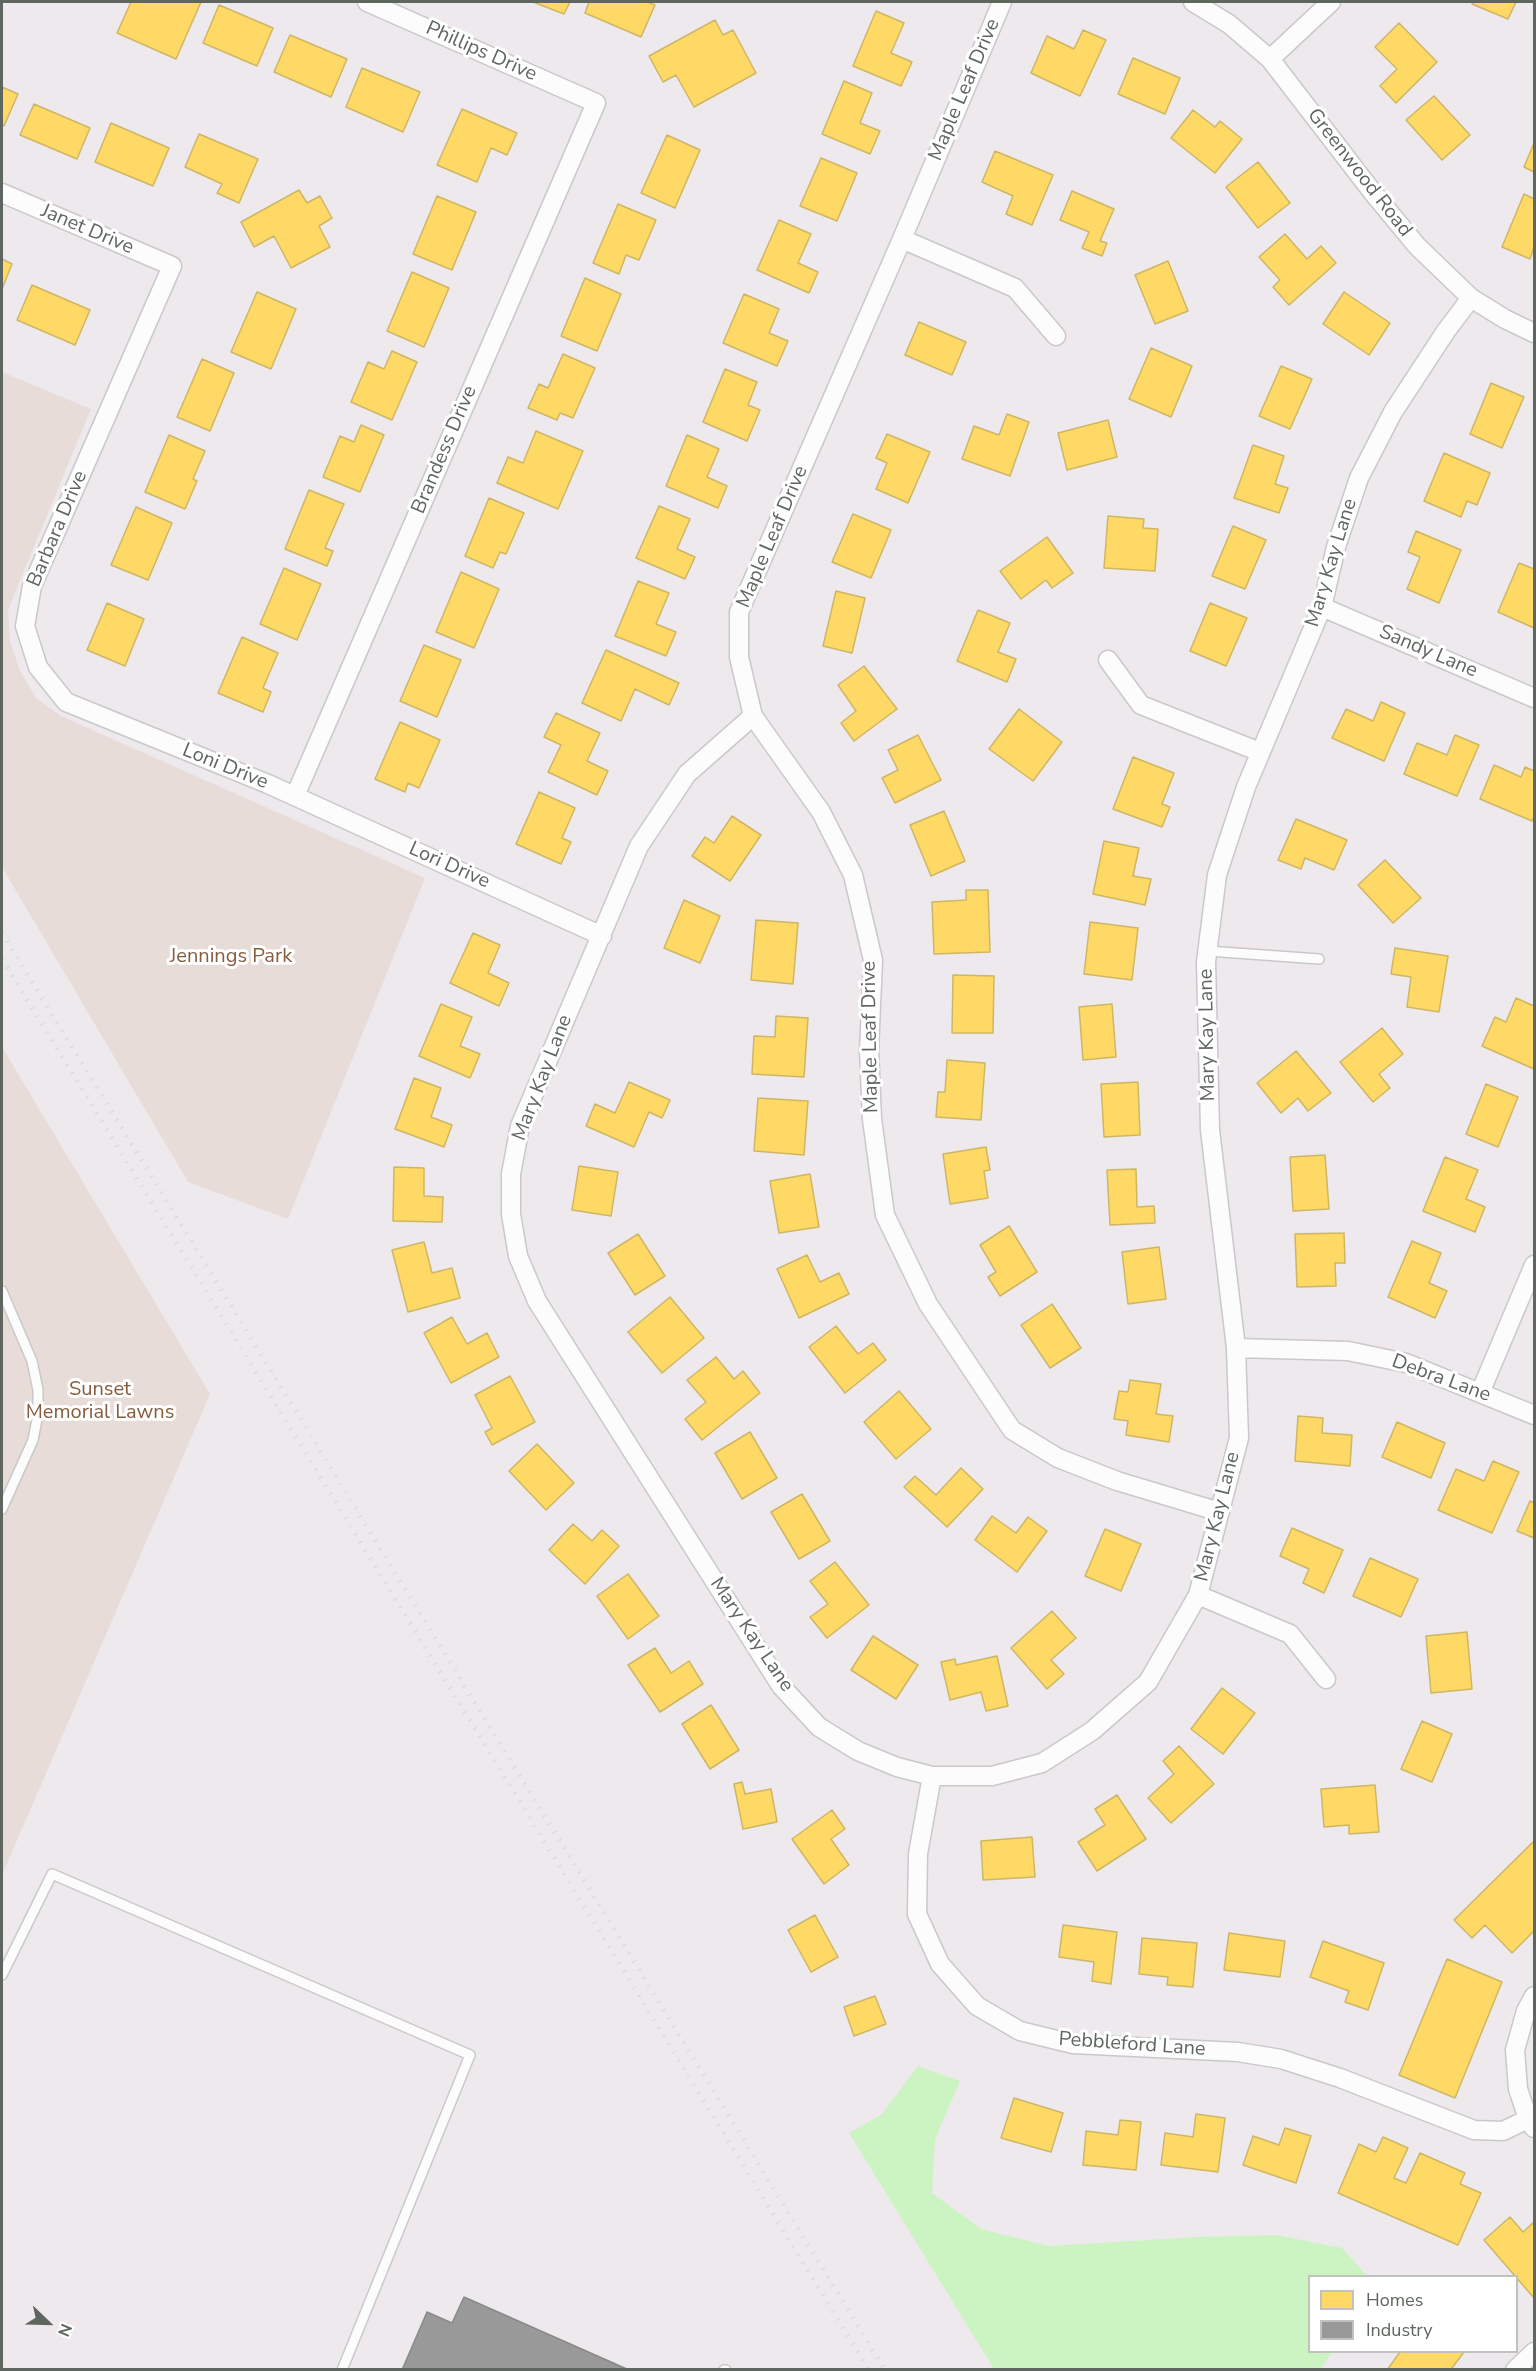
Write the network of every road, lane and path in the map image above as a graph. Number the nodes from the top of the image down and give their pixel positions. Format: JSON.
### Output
{"nodes":[{"id":1,"x":367,"y":2,"type":"edge"},
{"id":2,"x":1002,"y":2,"type":"edge"},
{"id":3,"x":1193,"y":2,"type":"edge"},
{"id":4,"x":1331,"y":2,"type":"edge"},
{"id":5,"x":1270,"y":59,"type":"junction"},
{"id":6,"x":596,"y":103,"type":"joint"},
{"id":7,"x":2,"y":194,"type":"edge"},
{"id":8,"x":902,"y":239,"type":"junction"},
{"id":9,"x":172,"y":266,"type":"joint"},
{"id":10,"x":1471,"y":298,"type":"junction"},
{"id":11,"x":1534,"y":333,"type":"edge"},
{"id":12,"x":1056,"y":336,"type":"dead end"},
{"id":13,"x":1322,"y":607,"type":"junction"},
{"id":14,"x":1108,"y":660,"type":"dead end"},
{"id":15,"x":1534,"y":698,"type":"edge"},
{"id":16,"x":753,"y":716,"type":"junction"},
{"id":17,"x":154,"y":739,"type":"joint"},
{"id":18,"x":1260,"y":752,"type":"junction"},
{"id":19,"x":295,"y":796,"type":"junction"},
{"id":20,"x":602,"y":936,"type":"junction"},
{"id":21,"x":1208,"y":951,"type":"junction"},
{"id":22,"x":1319,"y":959,"type":"dead end"},
{"id":23,"x":1534,"y":1265,"type":"edge"},
{"id":24,"x":2,"y":1291,"type":"edge"},
{"id":25,"x":1236,"y":1348,"type":"junction"},
{"id":26,"x":1480,"y":1393,"type":"junction"},
{"id":27,"x":1534,"y":1415,"type":"edge"},
{"id":28,"x":2,"y":1509,"type":"edge"},
{"id":29,"x":1220,"y":1512,"type":"junction"},
{"id":30,"x":1198,"y":1595,"type":"junction"},
{"id":31,"x":1326,"y":1679,"type":"dead end"},
{"id":32,"x":932,"y":1776,"type":"junction"},
{"id":33,"x":2,"y":1975,"type":"edge"},
{"id":34,"x":1534,"y":1996,"type":"edge"},
{"id":35,"x":1526,"y":2088,"type":"edge"},
{"id":36,"x":1531,"y":2124,"type":"edge"},
{"id":37,"x":1534,"y":2352,"type":"edge"},
{"id":38,"x":342,"y":2370,"type":"edge"},
{"id":39,"x":1515,"y":2370,"type":"edge"}],
"edges":[{"from":1,"to":6,"type":"street","name":"Phillips Drive"},
{"from":2,"to":8,"type":"street","name":"Maple Leaf Drive"},
{"from":3,"to":5,"type":"street","name":"Greenwood Road"},
{"from":4,"to":5,"type":"street"},
{"from":5,"to":10,"type":"street","name":"Greenwood Road"},
{"from":6,"to":19,"type":"street","name":"Brandess Drive"},
{"from":7,"to":9,"type":"street","name":"Janet Drive"},
{"from":8,"to":12,"type":"street"},
{"from":8,"to":16,"type":"street","name":"Maple Leaf Drive"},
{"from":9,"to":17,"type":"street","name":"Barbara Drive"},
{"from":10,"to":11,"type":"street","name":"Greenwood Road"},
{"from":10,"to":13,"type":"street","name":"Mary Kay Lane"},
{"from":13,"to":15,"type":"street","name":"Sandy Lane"},
{"from":13,"to":18,"type":"street","name":"Mary Kay Lane"},
{"from":14,"to":18,"type":"street"},
{"from":16,"to":20,"type":"street","name":"Mary Kay Lane"},
{"from":16,"to":29,"type":"street","name":"Maple Leaf Drive"},
{"from":17,"to":19,"type":"street","name":"Loni Drive"},
{"from":18,"to":21,"type":"street","name":"Mary Kay Lane"},
{"from":19,"to":20,"type":"street","name":"Lori Drive"},
{"from":20,"to":32,"type":"street","name":"Mary Kay Lane"},
{"from":21,"to":22,"type":"lane","name":"Mary Kay Lane"},
{"from":21,"to":25,"type":"street","name":"Mary Kay Lane"},
{"from":23,"to":26,"type":"street"},
{"from":24,"to":28,"type":"lane"},
{"from":25,"to":26,"type":"street","name":"Debra Lane"},
{"from":25,"to":29,"type":"street","name":"Mary Kay Lane"},
{"from":26,"to":27,"type":"street","name":"Debra Lane"},
{"from":29,"to":30,"type":"street","name":"Mary Kay Lane"},
{"from":30,"to":31,"type":"street"},
{"from":30,"to":32,"type":"street","name":"Mary Kay Lane"},
{"from":32,"to":36,"type":"street","name":"Pebbleford Lane"},
{"from":33,"to":38,"type":"lane"},
{"from":34,"to":35,"type":"street"},
{"from":35,"to":36,"type":"street"},
{"from":37,"to":39,"type":"street"}]}
